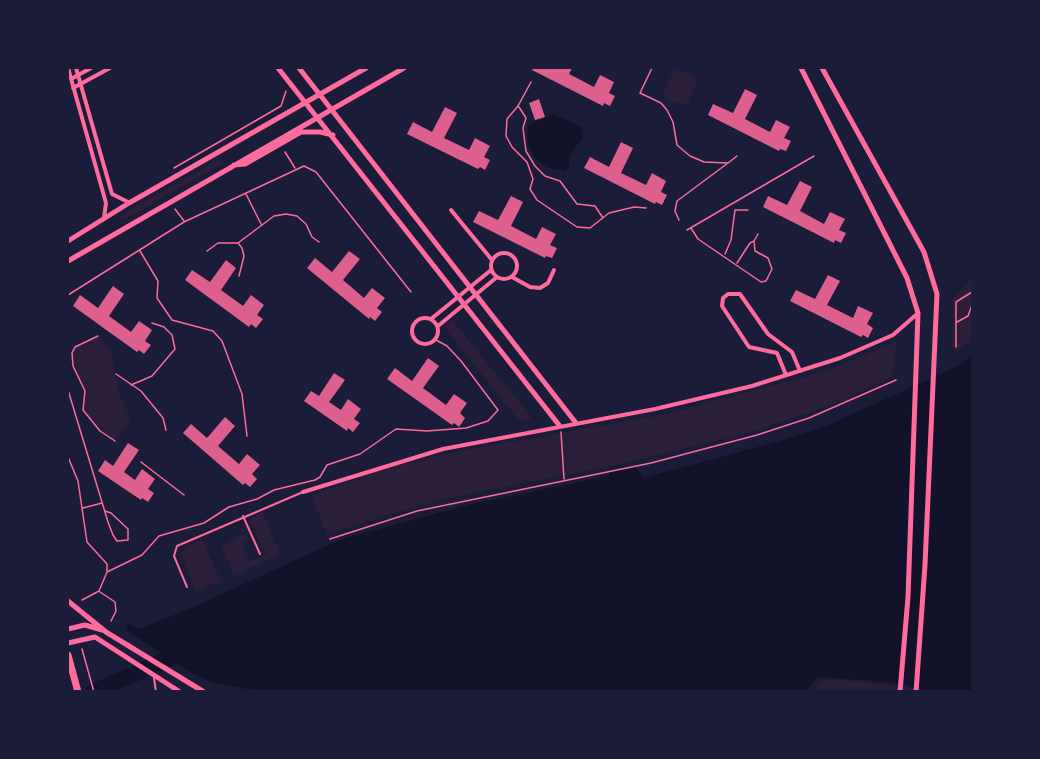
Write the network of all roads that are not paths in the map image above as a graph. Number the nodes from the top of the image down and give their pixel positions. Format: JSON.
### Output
{"nodes":[{"id":1,"x":68,"y":68,"type":"edge"},
{"id":2,"x":76,"y":68,"type":"edge"},
{"id":3,"x":91,"y":68,"type":"edge"},
{"id":4,"x":110,"y":68,"type":"edge"},
{"id":5,"x":278,"y":68,"type":"edge"},
{"id":6,"x":299,"y":68,"type":"edge"},
{"id":7,"x":366,"y":68,"type":"edge"},
{"id":8,"x":404,"y":68,"type":"edge"},
{"id":9,"x":801,"y":68,"type":"edge"},
{"id":10,"x":822,"y":68,"type":"edge"},
{"id":11,"x":78,"y":75,"type":"junction"},
{"id":12,"x":70,"y":79,"type":"junction"},
{"id":13,"x":81,"y":84,"type":"junction"},
{"id":14,"x":73,"y":88,"type":"junction"},
{"id":15,"x":320,"y":94,"type":"junction"},
{"id":16,"x":306,"y":102,"type":"junction"},
{"id":17,"x":333,"y":110,"type":"junction"},
{"id":18,"x":318,"y":118,"type":"junction"},
{"id":19,"x":333,"y":135,"type":"junction"},
{"id":20,"x":230,"y":165,"type":"junction"},
{"id":21,"x":129,"y":203,"type":"junction"},
{"id":22,"x":451,"y":210,"type":"dead end"},
{"id":23,"x":103,"y":220,"type":"junction"},
{"id":24,"x":68,"y":242,"type":"edge"},
{"id":25,"x":492,"y":260,"type":"junction"},
{"id":26,"x":68,"y":261,"type":"edge"},
{"id":27,"x":491,"y":270,"type":"junction"},
{"id":28,"x":554,"y":270,"type":"dead end"},
{"id":29,"x":497,"y":277,"type":"junction"},
{"id":30,"x":512,"y":277,"type":"junction"},
{"id":31,"x":472,"y":286,"type":"junction"},
{"id":32,"x":478,"y":293,"type":"junction"},
{"id":33,"x":459,"y":296,"type":"junction"},
{"id":34,"x":465,"y":304,"type":"junction"},
{"id":35,"x":918,"y":313,"type":"junction"},
{"id":36,"x":431,"y":319,"type":"junction"},
{"id":37,"x":438,"y":326,"type":"junction"},
{"id":38,"x":800,"y":371,"type":"junction"},
{"id":39,"x":786,"y":375,"type":"junction"},
{"id":40,"x":576,"y":423,"type":"junction"},
{"id":41,"x":560,"y":425,"type":"junction"},
{"id":42,"x":303,"y":492,"type":"joint"},
{"id":43,"x":243,"y":516,"type":"junction"},
{"id":44,"x":260,"y":554,"type":"dead end"},
{"id":45,"x":187,"y":587,"type":"dead end"},
{"id":46,"x":68,"y":601,"type":"edge"},
{"id":47,"x":68,"y":629,"type":"edge"},
{"id":48,"x":106,"y":632,"type":"junction"},
{"id":49,"x":68,"y":643,"type":"edge"},
{"id":50,"x":68,"y":655,"type":"edge"},
{"id":51,"x":153,"y":675,"type":"junction"},
{"id":52,"x":78,"y":692,"type":"edge"},
{"id":53,"x":156,"y":692,"type":"edge"},
{"id":54,"x":180,"y":692,"type":"edge"},
{"id":55,"x":204,"y":692,"type":"edge"},
{"id":56,"x":900,"y":692,"type":"edge"},
{"id":57,"x":916,"y":692,"type":"edge"}],
"edges":[{"from":1,"to":12,"type":"street"},
{"from":2,"to":11,"type":"street"},
{"from":3,"to":11,"type":"street"},
{"from":4,"to":13,"type":"street"},
{"from":5,"to":16,"type":"street"},
{"from":6,"to":15,"type":"street"},
{"from":7,"to":15,"type":"street"},
{"from":8,"to":17,"type":"street"},
{"from":9,"to":35,"type":"street"},
{"from":10,"to":57,"type":"street"},
{"from":11,"to":12,"type":"street"},
{"from":11,"to":13,"type":"street"},
{"from":12,"to":14,"type":"street"},
{"from":13,"to":14,"type":"street"},
{"from":13,"to":21,"type":"street"},
{"from":14,"to":23,"type":"street"},
{"from":15,"to":16,"type":"street"},
{"from":15,"to":17,"type":"street"},
{"from":16,"to":18,"type":"street"},
{"from":16,"to":21,"type":"street"},
{"from":17,"to":18,"type":"street"},
{"from":17,"to":31,"type":"street"},
{"from":18,"to":19,"type":"street"},
{"from":18,"to":20,"type":"street"},
{"from":19,"to":20,"type":"street"},
{"from":19,"to":33,"type":"street"},
{"from":20,"to":26,"type":"street"},
{"from":21,"to":23,"type":"street"},
{"from":22,"to":25,"type":"street"},
{"from":23,"to":24,"type":"street"},
{"from":25,"to":27,"type":"street"},
{"from":25,"to":30,"type":"street"},
{"from":27,"to":29,"type":"street"},
{"from":27,"to":31,"type":"street"},
{"from":28,"to":30,"type":"street"},
{"from":29,"to":30,"type":"street"},
{"from":29,"to":32,"type":"street"},
{"from":31,"to":32,"type":"street"},
{"from":31,"to":33,"type":"street"},
{"from":32,"to":34,"type":"street"},
{"from":32,"to":40,"type":"street"},
{"from":33,"to":34,"type":"street"},
{"from":33,"to":36,"type":"street"},
{"from":34,"to":37,"type":"street"},
{"from":34,"to":41,"type":"street"},
{"from":35,"to":38,"type":"street"},
{"from":35,"to":56,"type":"street"},
{"from":36,"to":37,"type":"street"},
{"from":36,"to":37,"type":"street"},
{"from":38,"to":39,"type":"street"},
{"from":38,"to":39,"type":"street"},
{"from":39,"to":40,"type":"street"},
{"from":40,"to":41,"type":"street"},
{"from":41,"to":42,"type":"street"},
{"from":42,"to":43,"type":"lane"},
{"from":43,"to":44,"type":"lane"},
{"from":43,"to":45,"type":"lane"},
{"from":46,"to":48,"type":"street"},
{"from":47,"to":48,"type":"street"},
{"from":48,"to":55,"type":"street"},
{"from":49,"to":51,"type":"street"},
{"from":50,"to":52,"type":"main road"},
{"from":51,"to":53,"type":"lane"},
{"from":51,"to":54,"type":"street"}]}
